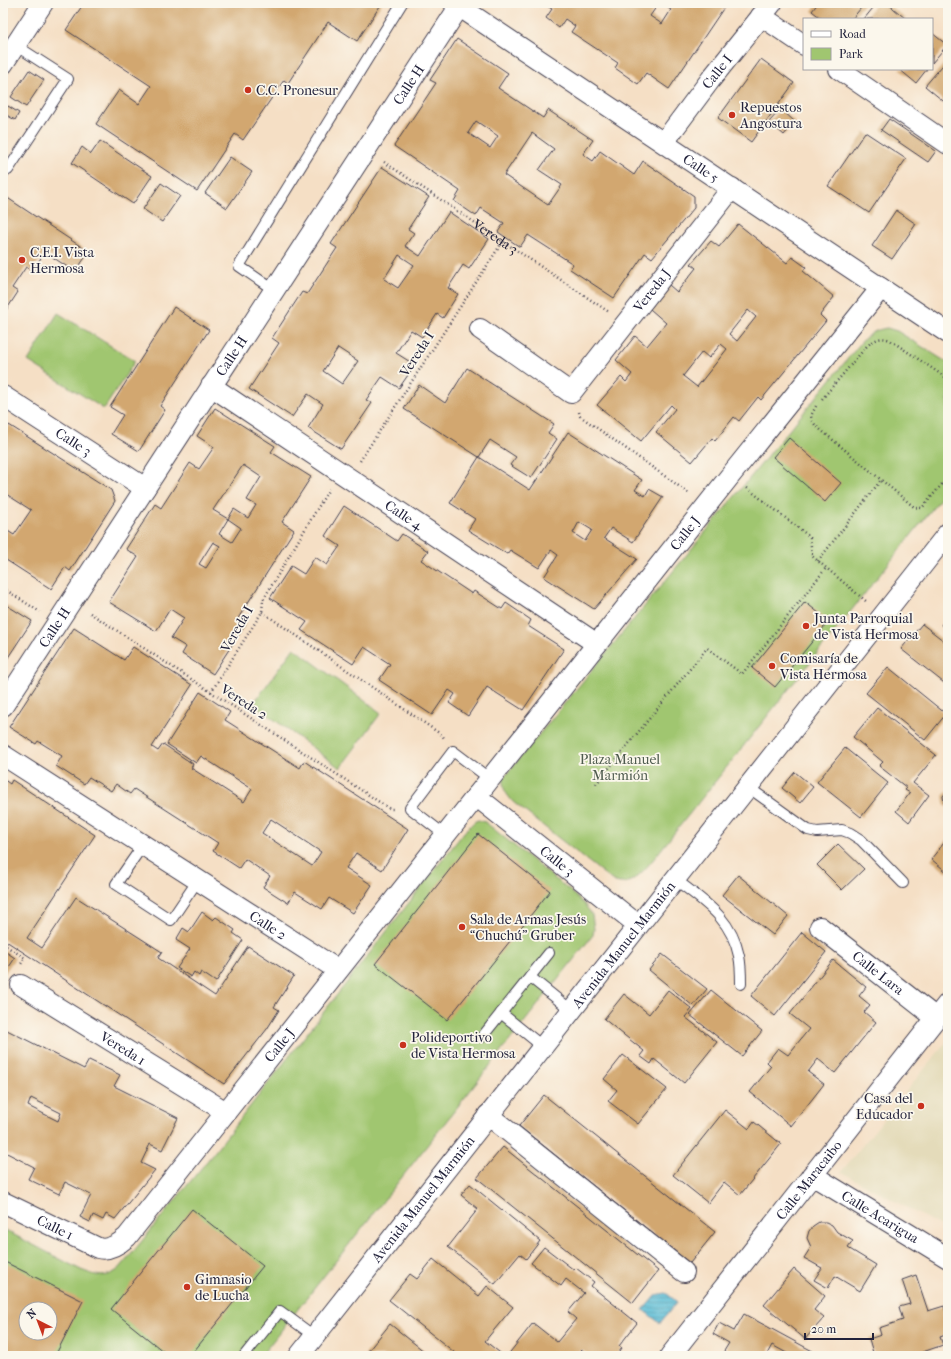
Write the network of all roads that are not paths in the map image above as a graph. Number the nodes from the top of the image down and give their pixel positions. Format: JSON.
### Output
{"nodes":[{"id":1,"x":42,"y":3,"type":"edge"},
{"id":2,"x":402,"y":3,"type":"edge"},
{"id":3,"x":456,"y":5,"type":"edge"},
{"id":4,"x":767,"y":9,"type":"edge"},
{"id":5,"x":15,"y":44,"type":"junction"},
{"id":6,"x":803,"y":44,"type":"edge"},
{"id":7,"x":3,"y":64,"type":"edge"},
{"id":8,"x":840,"y":70,"type":"edge"},
{"id":9,"x":664,"y":142,"type":"junction"},
{"id":10,"x":948,"y":144,"type":"edge"},
{"id":11,"x":3,"y":167,"type":"edge"},
{"id":12,"x":732,"y":188,"type":"junction"},
{"id":13,"x":881,"y":288,"type":"junction"},
{"id":14,"x":274,"y":290,"type":"junction"},
{"id":15,"x":480,"y":329,"type":"dead end"},
{"id":16,"x":948,"y":333,"type":"edge"},
{"id":17,"x":211,"y":386,"type":"junction"},
{"id":18,"x":3,"y":396,"type":"edge"},
{"id":19,"x":145,"y":488,"type":"junction"},
{"id":20,"x":948,"y":533,"type":"edge"},
{"id":21,"x":596,"y":644,"type":"junction"},
{"id":22,"x":3,"y":706,"type":"edge"},
{"id":23,"x":3,"y":755,"type":"edge"},
{"id":24,"x":490,"y":779,"type":"junction"},
{"id":25,"x":748,"y":787,"type":"junction"},
{"id":26,"x":476,"y":796,"type":"junction"},
{"id":27,"x":445,"y":835,"type":"junction"},
{"id":28,"x":143,"y":845,"type":"junction"},
{"id":29,"x":674,"y":879,"type":"junction"},
{"id":30,"x":198,"y":880,"type":"junction"},
{"id":31,"x":903,"y":883,"type":"dead end"},
{"id":32,"x":638,"y":925,"type":"junction"},
{"id":33,"x":820,"y":927,"type":"dead end"},
{"id":34,"x":549,"y":953,"type":"dead end"},
{"id":35,"x":338,"y":970,"type":"junction"},
{"id":36,"x":530,"y":977,"type":"junction"},
{"id":37,"x":741,"y":984,"type":"dead end"},
{"id":38,"x":21,"y":985,"type":"dead end"},
{"id":39,"x":571,"y":1010,"type":"junction"},
{"id":40,"x":942,"y":1011,"type":"edge"},
{"id":41,"x":501,"y":1013,"type":"junction"},
{"id":42,"x":482,"y":1037,"type":"dead end"},
{"id":43,"x":542,"y":1046,"type":"junction"},
{"id":44,"x":226,"y":1112,"type":"junction"},
{"id":45,"x":488,"y":1115,"type":"junction"},
{"id":46,"x":812,"y":1175,"type":"junction"},
{"id":47,"x":3,"y":1202,"type":"edge"},
{"id":48,"x":108,"y":1249,"type":"joint"},
{"id":49,"x":948,"y":1258,"type":"edge"},
{"id":50,"x":684,"y":1272,"type":"dead end"},
{"id":51,"x":314,"y":1336,"type":"junction"},
{"id":52,"x":244,"y":1356,"type":"edge"},
{"id":53,"x":298,"y":1356,"type":"edge"},
{"id":54,"x":670,"y":1356,"type":"edge"}],
"edges":[{"from":1,"to":5,"type":"street"},
{"from":2,"to":14,"type":"lane"},
{"from":3,"to":9,"type":"street","name":"Calle 5"},
{"from":3,"to":14,"type":"street","name":"Calle H"},
{"from":4,"to":6,"type":"street"},
{"from":4,"to":9,"type":"street","name":"Calle I"},
{"from":5,"to":7,"type":"street"},
{"from":5,"to":11,"type":"lane"},
{"from":8,"to":10,"type":"street"},
{"from":9,"to":12,"type":"street","name":"Calle 5"},
{"from":12,"to":13,"type":"street","name":"Calle 5"},
{"from":12,"to":15,"type":"street","name":"Vereda J"},
{"from":13,"to":16,"type":"street","name":"Calle 5"},
{"from":13,"to":21,"type":"street","name":"Calle J"},
{"from":14,"to":17,"type":"street","name":"Calle H"},
{"from":17,"to":19,"type":"street","name":"Calle H"},
{"from":17,"to":21,"type":"street","name":"Calle 4"},
{"from":18,"to":19,"type":"street","name":"Calle 3"},
{"from":19,"to":22,"type":"street","name":"Calle H"},
{"from":20,"to":25,"type":"street","name":"Avenida Manuel Marmión"},
{"from":21,"to":24,"type":"street","name":"Calle J"},
{"from":23,"to":28,"type":"street","name":"Calle 2"},
{"from":24,"to":26,"type":"street","name":"Calle J"},
{"from":24,"to":27,"type":"lane"},
{"from":25,"to":29,"type":"street","name":"Avenida Manuel Marmión"},
{"from":25,"to":31,"type":"lane"},
{"from":26,"to":27,"type":"street","name":"Calle J"},
{"from":26,"to":32,"type":"street","name":"Calle 3"},
{"from":27,"to":35,"type":"street","name":"Calle J"},
{"from":28,"to":30,"type":"street","name":"Calle 2"},
{"from":28,"to":30,"type":"lane"},
{"from":29,"to":32,"type":"street","name":"Avenida Manuel Marmión"},
{"from":29,"to":37,"type":"lane"},
{"from":30,"to":35,"type":"street","name":"Calle 2"},
{"from":32,"to":39,"type":"street","name":"Avenida Manuel Marmión"},
{"from":33,"to":40,"type":"street","name":"Calle Lara"},
{"from":34,"to":36,"type":"lane"},
{"from":35,"to":44,"type":"street","name":"Calle J"},
{"from":36,"to":39,"type":"lane"},
{"from":36,"to":41,"type":"lane"},
{"from":38,"to":44,"type":"street","name":"Vereda 1"},
{"from":39,"to":43,"type":"street","name":"Avenida Manuel Marmión"},
{"from":40,"to":46,"type":"street","name":"Calle Maracaibo"},
{"from":41,"to":42,"type":"lane"},
{"from":41,"to":43,"type":"lane"},
{"from":43,"to":45,"type":"street","name":"Avenida Manuel Marmión"},
{"from":44,"to":48,"type":"street","name":"Calle J"},
{"from":45,"to":50,"type":"street"},
{"from":45,"to":51,"type":"street","name":"Avenida Manuel Marmión"},
{"from":46,"to":49,"type":"street","name":"Calle Acarigua"},
{"from":46,"to":54,"type":"street","name":"Calle Maracaibo"},
{"from":47,"to":48,"type":"street","name":"Calle 1"},
{"from":51,"to":52,"type":"lane"},
{"from":51,"to":53,"type":"street","name":"Avenida Manuel Marmión"}]}
